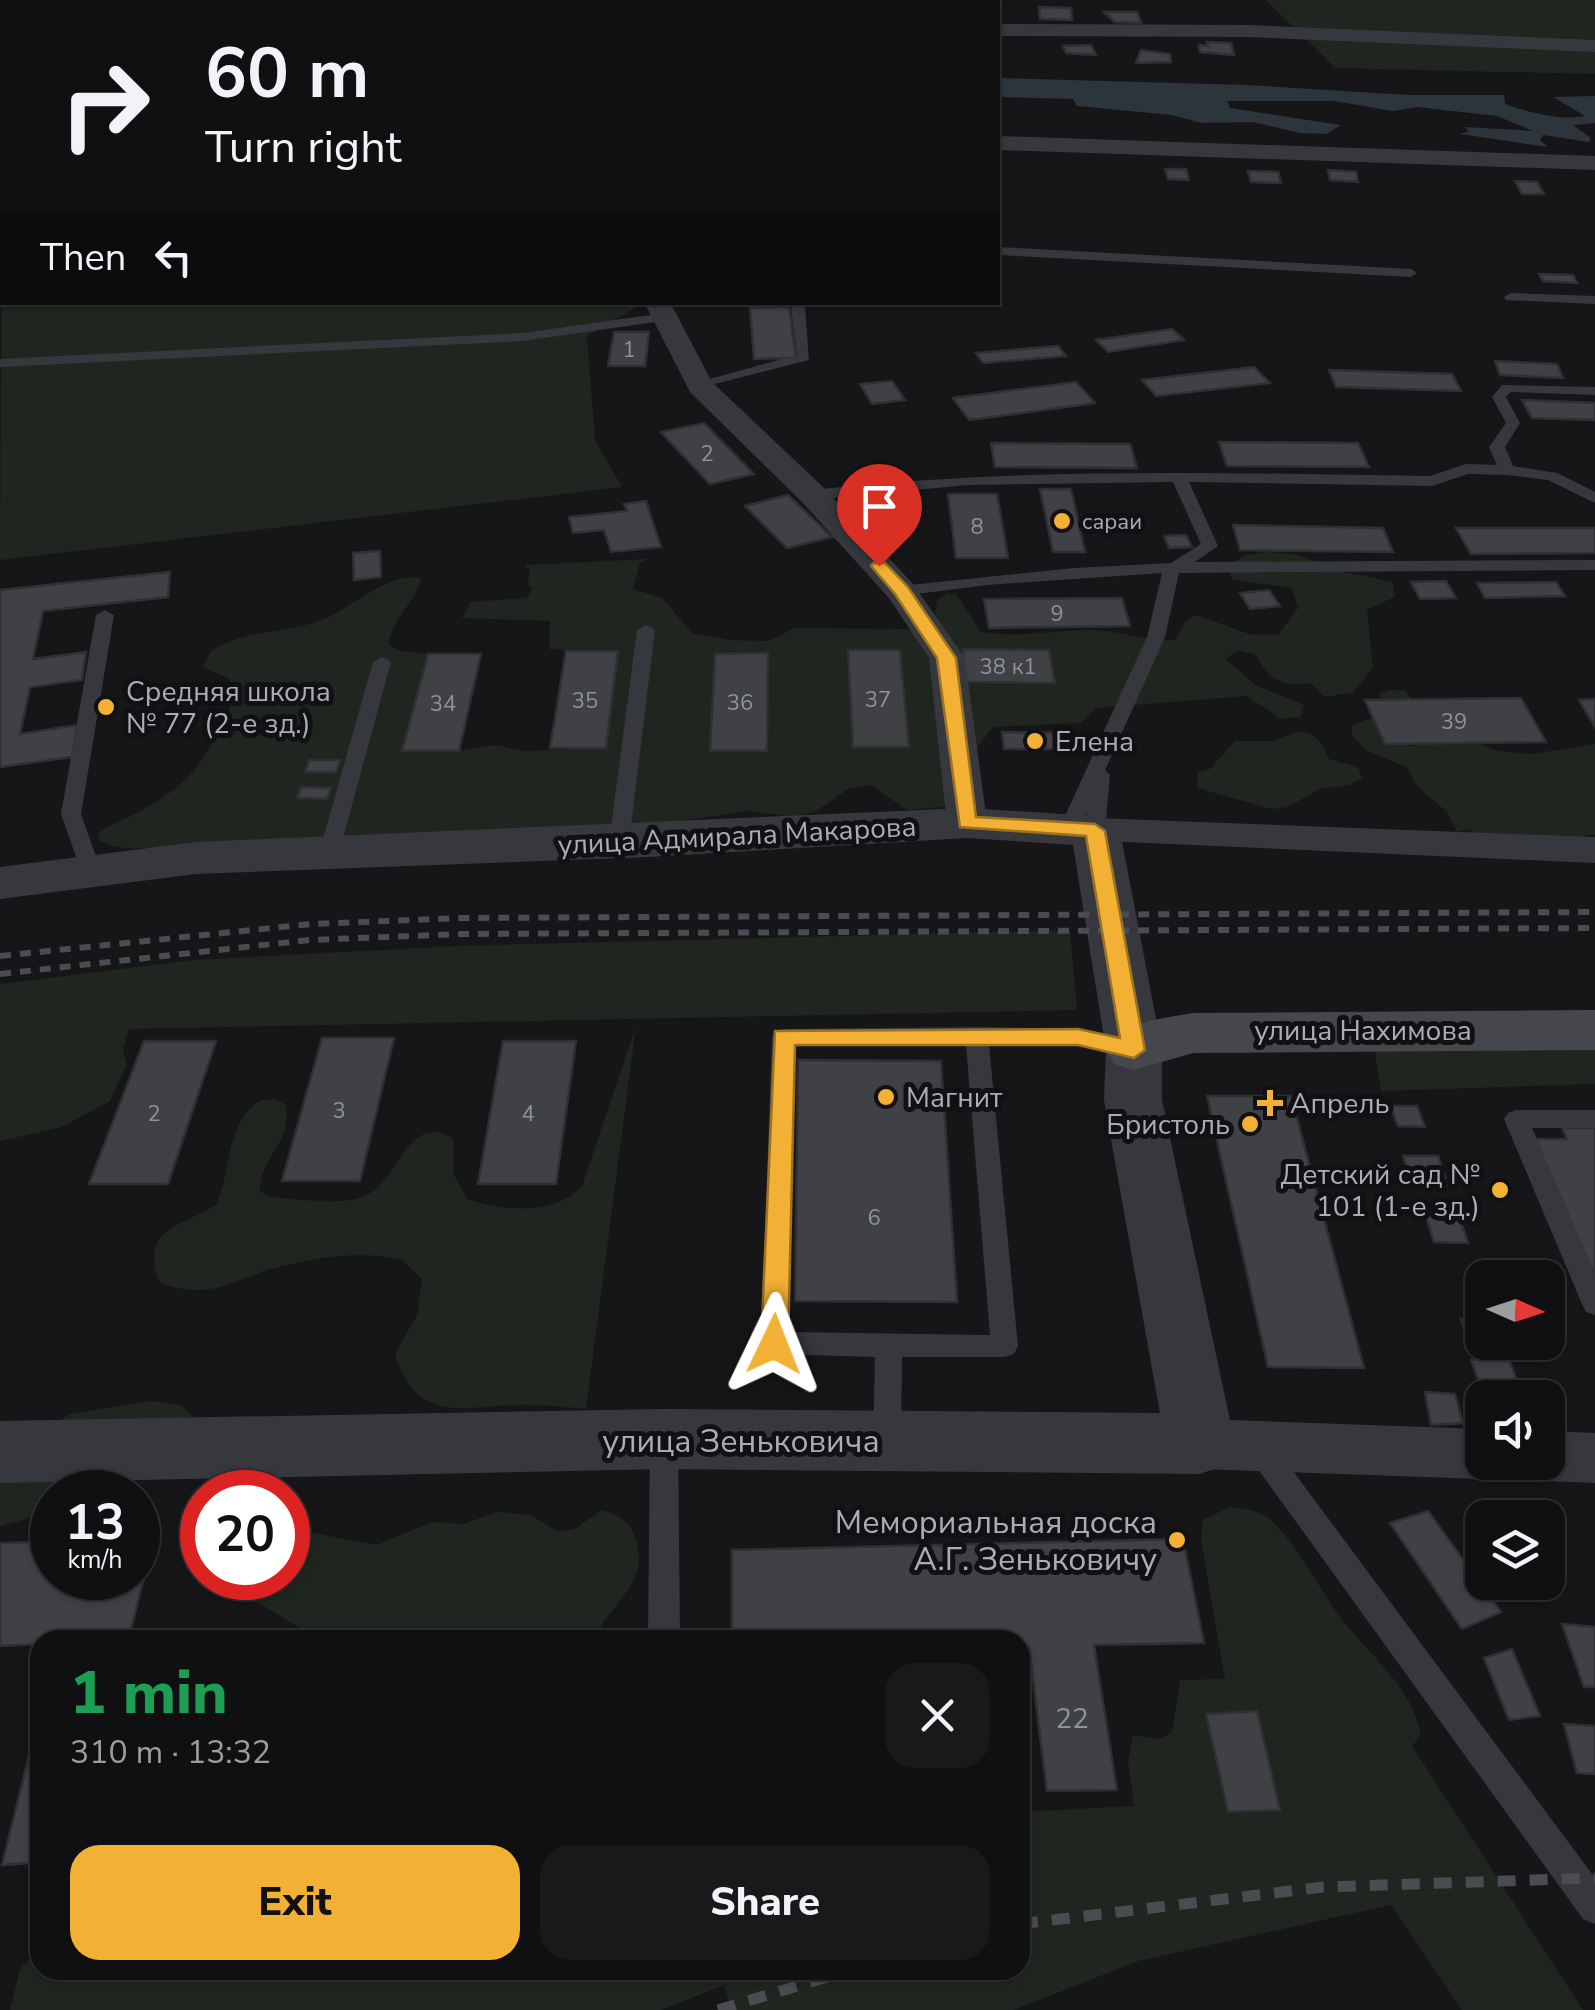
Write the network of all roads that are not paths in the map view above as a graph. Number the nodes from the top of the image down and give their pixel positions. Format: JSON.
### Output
{"nodes":[{"id":1,"x":1000,"y":30,"type":"edge"},
{"id":2,"x":1595,"y":46,"type":"edge"},
{"id":3,"x":1000,"y":142,"type":"edge"},
{"id":4,"x":1595,"y":163,"type":"edge"},
{"id":5,"x":1000,"y":251,"type":"edge"},
{"id":6,"x":1411,"y":273,"type":"dead end"},
{"id":7,"x":1510,"y":297,"type":"dead end"},
{"id":8,"x":1595,"y":300,"type":"edge"},
{"id":9,"x":798,"y":308,"type":"dead end"},
{"id":10,"x":661,"y":310,"type":"edge"},
{"id":11,"x":0,"y":363,"type":"edge"},
{"id":12,"x":700,"y":386,"type":"junction"},
{"id":13,"x":1595,"y":390,"type":"edge"},
{"id":14,"x":1507,"y":470,"type":"junction"},
{"id":15,"x":1180,"y":479,"type":"junction"},
{"id":16,"x":813,"y":494,"type":"junction"},
{"id":17,"x":1595,"y":498,"type":"edge"},
{"id":18,"x":1595,"y":565,"type":"edge"},
{"id":19,"x":1171,"y":570,"type":"junction"},
{"id":20,"x":902,"y":590,"type":"junction"},
{"id":21,"x":105,"y":615,"type":"dead end"},
{"id":22,"x":646,"y":630,"type":"dead end"},
{"id":23,"x":382,"y":662,"type":"dead end"},
{"id":24,"x":967,"y":822,"type":"junction"},
{"id":25,"x":1082,"y":830,"type":"junction"},
{"id":26,"x":619,"y":842,"type":"junction"},
{"id":27,"x":1595,"y":850,"type":"edge"},
{"id":28,"x":329,"y":853,"type":"junction"},
{"id":29,"x":91,"y":872,"type":"junction"},
{"id":30,"x":0,"y":883,"type":"edge"},
{"id":31,"x":1595,"y":1030,"type":"edge"},
{"id":32,"x":976,"y":1035,"type":"junction"},
{"id":33,"x":1134,"y":1050,"type":"junction"},
{"id":34,"x":1595,"y":1119,"type":"edge"},
{"id":35,"x":1595,"y":1304,"type":"edge"},
{"id":36,"x":888,"y":1346,"type":"junction"},
{"id":37,"x":664,"y":1439,"type":"junction"},
{"id":38,"x":887,"y":1442,"type":"junction"},
{"id":39,"x":1229,"y":1445,"type":"junction"},
{"id":40,"x":0,"y":1452,"type":"edge"},
{"id":41,"x":1465,"y":1453,"type":"edge"},
{"id":42,"x":1565,"y":1457,"type":"edge"},
{"id":43,"x":1595,"y":1458,"type":"edge"},
{"id":44,"x":664,"y":1630,"type":"edge"},
{"id":45,"x":1595,"y":1907,"type":"edge"}],
"edges":[{"from":1,"to":2,"type":"street"},
{"from":3,"to":4,"type":"street"},
{"from":5,"to":6,"type":"lane"},
{"from":7,"to":8,"type":"lane"},
{"from":9,"to":12,"type":"lane"},
{"from":10,"to":11,"type":"lane"},
{"from":10,"to":12,"type":"street"},
{"from":12,"to":16,"type":"street"},
{"from":13,"to":14,"type":"lane"},
{"from":14,"to":15,"type":"lane"},
{"from":14,"to":17,"type":"lane"},
{"from":15,"to":16,"type":"lane"},
{"from":15,"to":19,"type":"lane"},
{"from":16,"to":20,"type":"street"},
{"from":18,"to":19,"type":"lane"},
{"from":19,"to":20,"type":"lane"},
{"from":19,"to":25,"type":"lane"},
{"from":20,"to":24,"type":"street"},
{"from":21,"to":29,"type":"lane"},
{"from":22,"to":26,"type":"lane"},
{"from":23,"to":28,"type":"lane"},
{"from":24,"to":25,"type":"street","name":"улица Адмирала Макарова"},
{"from":24,"to":26,"type":"street","name":"улица Адмирала Макарова"},
{"from":25,"to":27,"type":"street","name":"улица Адмирала Макарова"},
{"from":25,"to":33,"type":"street"},
{"from":26,"to":28,"type":"street","name":"улица Адмирала Макарова"},
{"from":28,"to":29,"type":"street","name":"улица Адмирала Макарова"},
{"from":29,"to":30,"type":"street","name":"улица Адмирала Макарова"},
{"from":31,"to":33,"type":"main road","name":"улица Нахимова"},
{"from":32,"to":33,"type":"lane"},
{"from":32,"to":36,"type":"lane"},
{"from":32,"to":36,"type":"lane"},
{"from":33,"to":39,"type":"street"},
{"from":34,"to":35,"type":"lane"},
{"from":36,"to":38,"type":"lane"},
{"from":37,"to":38,"type":"street","name":"улица Зеньковича"},
{"from":37,"to":40,"type":"street","name":"улица Зеньковича"},
{"from":37,"to":44,"type":"lane"},
{"from":38,"to":39,"type":"street","name":"улица Зеньковича"},
{"from":39,"to":41,"type":"street","name":"улица Зеньковича"},
{"from":39,"to":45,"type":"lane"},
{"from":42,"to":43,"type":"street"}]}
